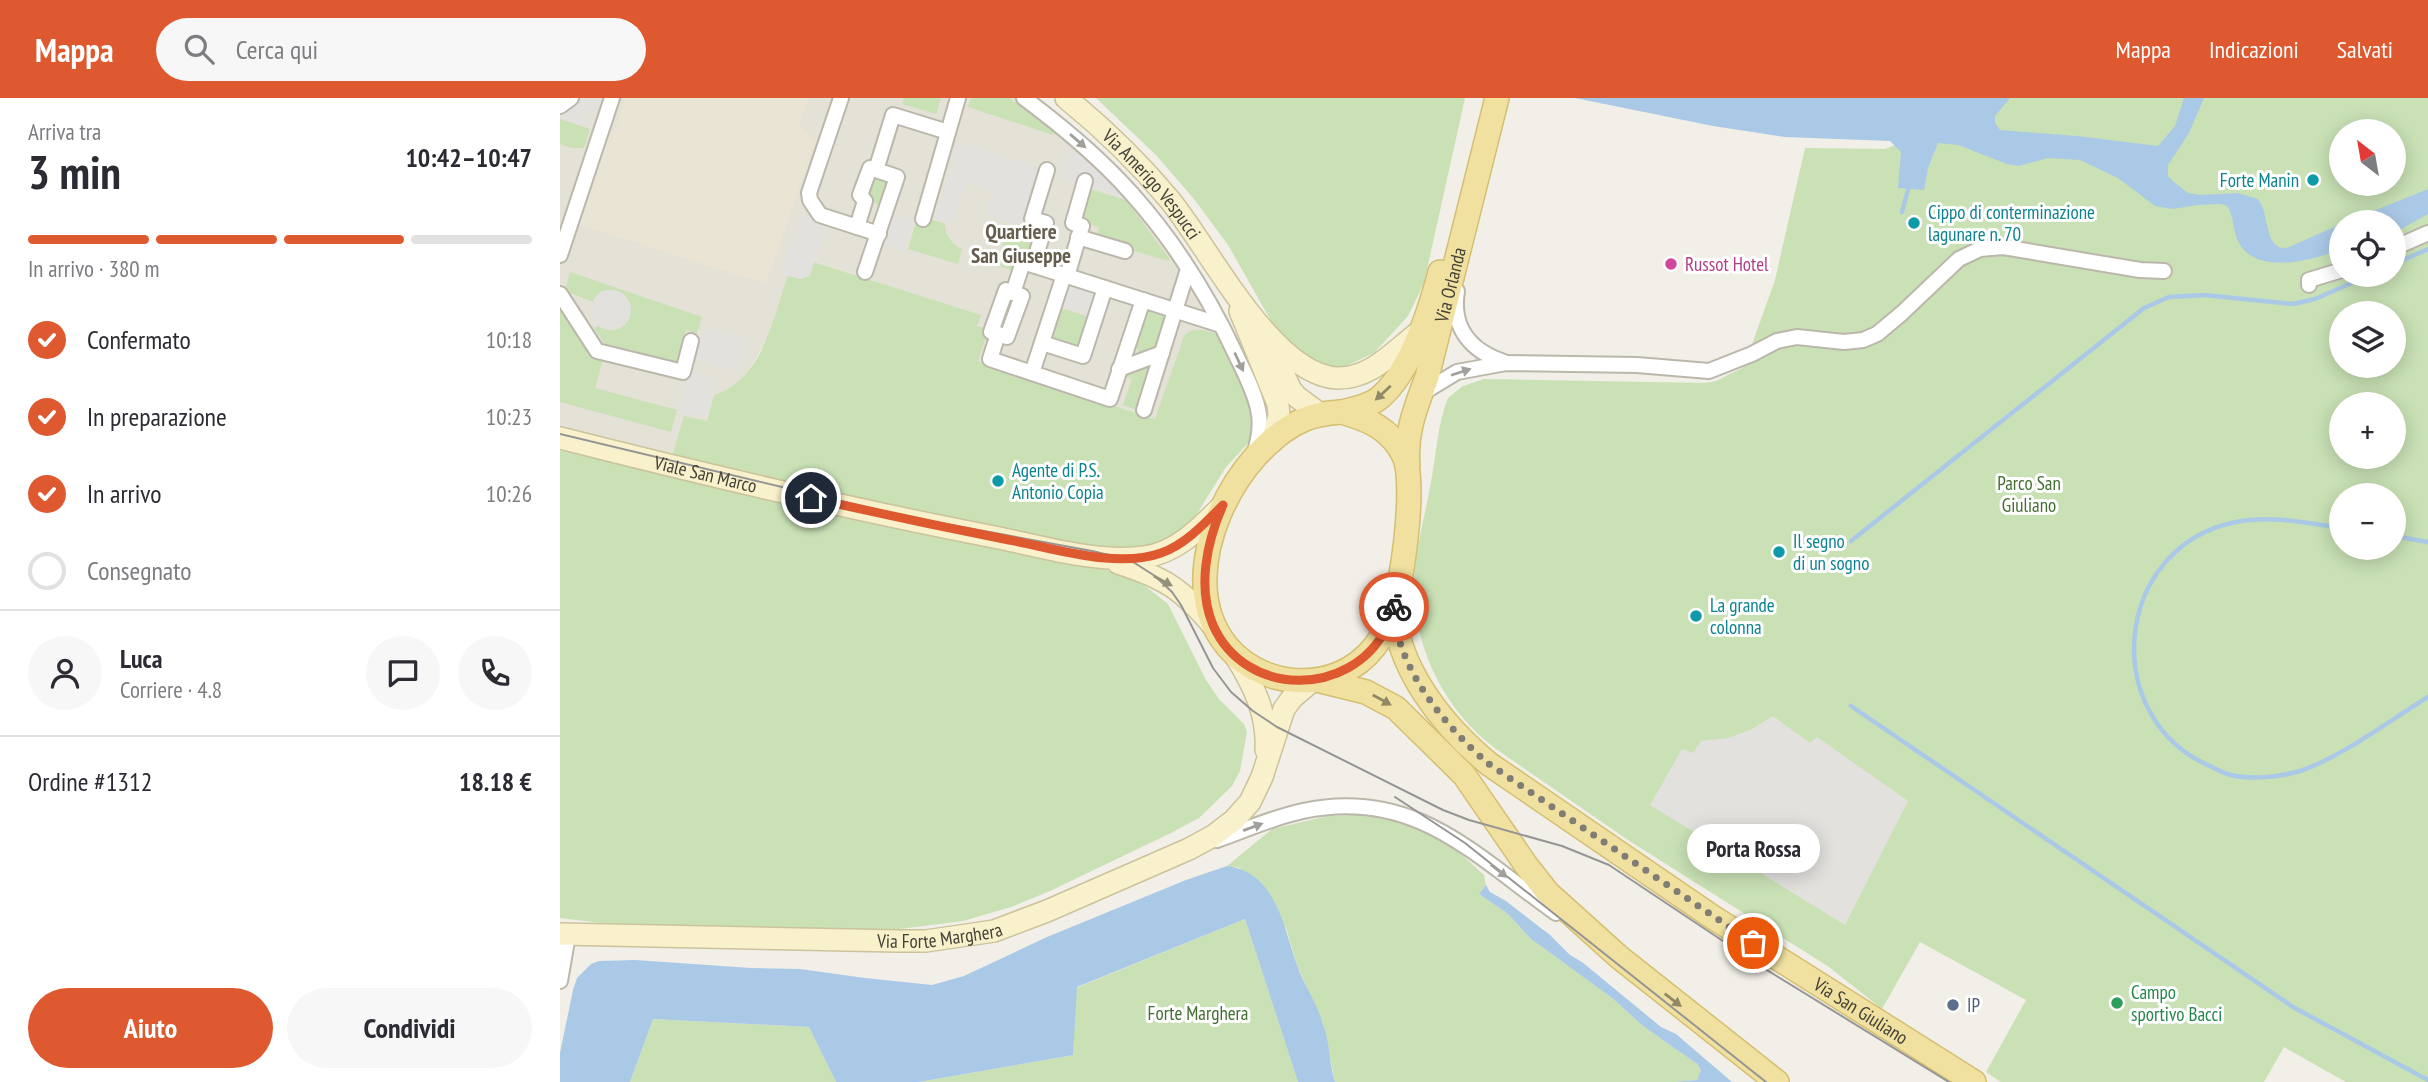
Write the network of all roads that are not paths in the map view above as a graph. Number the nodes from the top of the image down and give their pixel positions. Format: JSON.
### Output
{"nodes":[{"id":1,"x":571,"y":98,"type":"edge"},
{"id":2,"x":841,"y":98,"type":"edge"},
{"id":3,"x":958,"y":98,"type":"edge"},
{"id":4,"x":1024,"y":98,"type":"edge"},
{"id":5,"x":1066,"y":98,"type":"edge"},
{"id":6,"x":610,"y":99,"type":"edge"},
{"id":7,"x":1489,"y":99,"type":"edge"},
{"id":8,"x":560,"y":106,"type":"edge"},
{"id":9,"x":948,"y":132,"type":"junction"},
{"id":10,"x":876,"y":170,"type":"junction"},
{"id":11,"x":1047,"y":170,"type":"dead end"},
{"id":12,"x":1086,"y":181,"type":"dead end"},
{"id":13,"x":567,"y":213,"type":"edge"},
{"id":14,"x":923,"y":219,"type":"dead end"},
{"id":15,"x":857,"y":227,"type":"junction"},
{"id":16,"x":1466,"y":230,"type":"junction"},
{"id":17,"x":2428,"y":233,"type":"edge"},
{"id":18,"x":878,"y":234,"type":"junction"},
{"id":19,"x":1078,"y":237,"type":"junction"},
{"id":20,"x":2406,"y":243,"type":"edge"},
{"id":21,"x":1125,"y":251,"type":"dead end"},
{"id":22,"x":560,"y":255,"type":"edge"},
{"id":23,"x":1033,"y":265,"type":"junction"},
{"id":24,"x":1188,"y":269,"type":"junction"},
{"id":25,"x":2164,"y":271,"type":"dead end"},
{"id":26,"x":865,"y":272,"type":"dead end"},
{"id":27,"x":2329,"y":274,"type":"edge"},
{"id":28,"x":1065,"y":275,"type":"junction"},
{"id":29,"x":1226,"y":280,"type":"junction"},
{"id":30,"x":2308,"y":285,"type":"dead end"},
{"id":31,"x":1105,"y":288,"type":"junction"},
{"id":32,"x":560,"y":294,"type":"edge"},
{"id":33,"x":1143,"y":300,"type":"junction"},
{"id":34,"x":1175,"y":310,"type":"junction"},
{"id":35,"x":1258,"y":322,"type":"junction"},
{"id":36,"x":1221,"y":325,"type":"junction"},
{"id":37,"x":1419,"y":332,"type":"junction"},
{"id":38,"x":691,"y":341,"type":"dead end"},
{"id":39,"x":1042,"y":343,"type":"junction"},
{"id":40,"x":1162,"y":352,"type":"junction"},
{"id":41,"x":1506,"y":363,"type":"junction"},
{"id":42,"x":1119,"y":369,"type":"junction"},
{"id":43,"x":1032,"y":373,"type":"junction"},
{"id":44,"x":1421,"y":394,"type":"junction"},
{"id":45,"x":1144,"y":410,"type":"dead end"},
{"id":46,"x":1331,"y":413,"type":"junction"},
{"id":47,"x":560,"y":438,"type":"edge"},
{"id":48,"x":1272,"y":442,"type":"junction"},
{"id":49,"x":1254,"y":459,"type":"junction"},
{"id":50,"x":1409,"y":471,"type":"junction"},
{"id":51,"x":1223,"y":505,"type":"junction"},
{"id":52,"x":1100,"y":557,"type":"junction"},
{"id":53,"x":1394,"y":603,"type":"junction"},
{"id":54,"x":1214,"y":627,"type":"junction"},
{"id":55,"x":1236,"y":657,"type":"junction"},
{"id":56,"x":1314,"y":680,"type":"junction"},
{"id":57,"x":1264,"y":771,"type":"junction"},
{"id":58,"x":1189,"y":849,"type":"junction"},
{"id":59,"x":564,"y":935,"type":"edge"},
{"id":60,"x":1619,"y":957,"type":"junction"},
{"id":61,"x":560,"y":981,"type":"edge"},
{"id":62,"x":1777,"y":1082,"type":"edge"},
{"id":63,"x":1974,"y":1082,"type":"edge"}],
"edges":[{"from":1,"to":8,"type":"street"},
{"from":2,"to":15,"type":"street"},
{"from":3,"to":9,"type":"street"},
{"from":4,"to":24,"type":"street","one_way":true},
{"from":5,"to":29,"type":"street","name":"Via Amerigo Vespucci"},
{"from":6,"to":13,"type":"street"},
{"from":7,"to":16,"type":"main road","name":"Via Orlanda"},
{"from":7,"to":37,"type":"main road","name":"Via Orlanda"},
{"from":9,"to":10,"type":"street"},
{"from":9,"to":14,"type":"street"},
{"from":10,"to":15,"type":"street"},
{"from":10,"to":18,"type":"street"},
{"from":11,"to":23,"type":"street"},
{"from":12,"to":19,"type":"street"},
{"from":13,"to":22,"type":"street"},
{"from":15,"to":18,"type":"street"},
{"from":16,"to":41,"type":"street"},
{"from":16,"to":44,"type":"main road","name":"Via Orlanda"},
{"from":17,"to":20,"type":"street"},
{"from":18,"to":26,"type":"street"},
{"from":19,"to":21,"type":"street"},
{"from":19,"to":28,"type":"street"},
{"from":23,"to":28,"type":"street"},
{"from":23,"to":43,"type":"street"},
{"from":24,"to":34,"type":"street"},
{"from":24,"to":36,"type":"street"},
{"from":25,"to":41,"type":"street"},
{"from":27,"to":30,"type":"street"},
{"from":28,"to":31,"type":"street"},
{"from":28,"to":39,"type":"street"},
{"from":29,"to":35,"type":"street","name":"Via Amerigo Vespucci"},
{"from":29,"to":48,"type":"street","name":"Via Amerigo Vespucci"},
{"from":31,"to":33,"type":"street"},
{"from":31,"to":39,"type":"street"},
{"from":32,"to":38,"type":"street"},
{"from":33,"to":34,"type":"street"},
{"from":33,"to":42,"type":"street"},
{"from":34,"to":36,"type":"street"},
{"from":34,"to":40,"type":"street"},
{"from":35,"to":37,"type":"street","name":"Via Amerigo Vespucci"},
{"from":35,"to":46,"type":"street","name":"Via Amerigo Vespucci"},
{"from":36,"to":49,"type":"street","one_way":true},
{"from":37,"to":46,"type":"main road","name":"Via Orlanda","one_way":true},
{"from":39,"to":43,"type":"street"},
{"from":40,"to":42,"type":"street"},
{"from":40,"to":45,"type":"street"},
{"from":44,"to":41,"type":"street","one_way":true},
{"from":42,"to":43,"type":"street"},
{"from":44,"to":50,"type":"main road","name":"Via Orlanda"},
{"from":46,"to":48,"type":"main road"},
{"from":46,"to":50,"type":"main road"},
{"from":47,"to":52,"type":"street","name":"Viale San Marco"},
{"from":48,"to":49,"type":"main road"},
{"from":49,"to":51,"type":"main road"},
{"from":50,"to":53,"type":"main road"},
{"from":51,"to":52,"type":"street","name":"Viale San Marco"},
{"from":51,"to":54,"type":"main road"},
{"from":52,"to":54,"type":"street","name":"Viale San Marco","one_way":true},
{"from":53,"to":56,"type":"main road"},
{"from":53,"to":63,"type":"main road","name":"Via San Giuliano"},
{"from":54,"to":55,"type":"main road"},
{"from":55,"to":56,"type":"main road"},
{"from":55,"to":57,"type":"street","name":"Via Forte Marghera"},
{"from":56,"to":57,"type":"street","name":"Via Forte Marghera"},
{"from":56,"to":60,"type":"main road","one_way":true},
{"from":57,"to":58,"type":"street","name":"Via Forte Marghera"},
{"from":58,"to":59,"type":"street","name":"Via Forte Marghera"},
{"from":58,"to":60,"type":"street","one_way":true},
{"from":59,"to":61,"type":"street"},
{"from":60,"to":62,"type":"main road","one_way":true}]}
